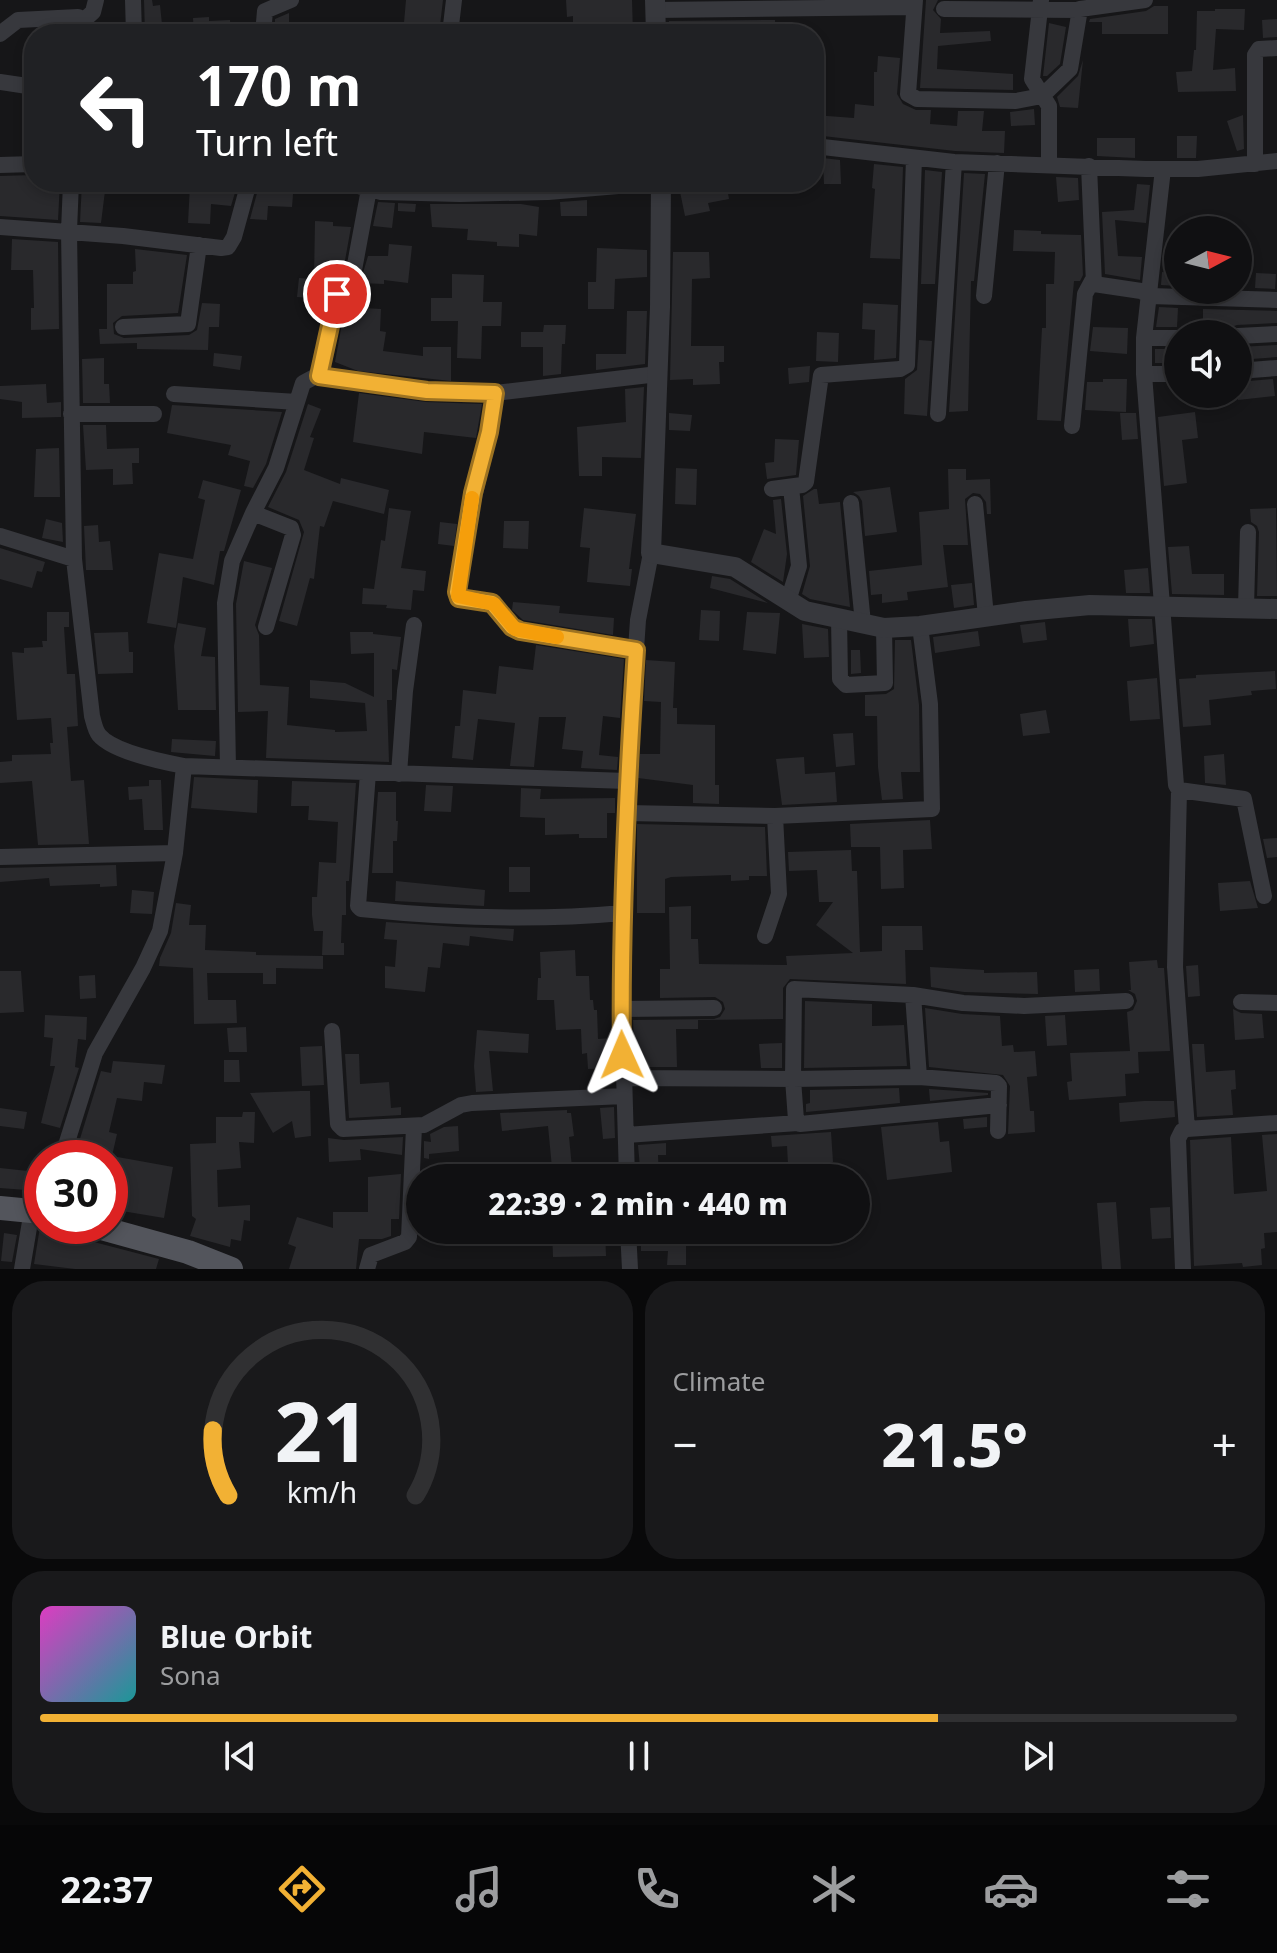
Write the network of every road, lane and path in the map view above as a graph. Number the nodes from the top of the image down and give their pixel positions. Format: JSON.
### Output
{"nodes":[{"id":1,"x":96,"y":0,"type":"edge"},
{"id":2,"x":133,"y":0,"type":"edge"},
{"id":3,"x":291,"y":0,"type":"edge"},
{"id":4,"x":454,"y":0,"type":"edge"},
{"id":5,"x":1145,"y":0,"type":"edge"},
{"id":6,"x":915,"y":3,"type":"edge"},
{"id":7,"x":781,"y":4,"type":"edge"},
{"id":8,"x":1040,"y":4,"type":"edge"},
{"id":9,"x":655,"y":5,"type":"edge"},
{"id":10,"x":944,"y":9,"type":"dead end"},
{"id":11,"x":1079,"y":10,"type":"junction"},
{"id":12,"x":82,"y":24,"type":"edge"},
{"id":13,"x":86,"y":24,"type":"edge"},
{"id":14,"x":134,"y":24,"type":"edge"},
{"id":15,"x":264,"y":24,"type":"edge"},
{"id":16,"x":451,"y":24,"type":"edge"},
{"id":17,"x":0,"y":34,"type":"edge"},
{"id":18,"x":1277,"y":48,"type":"edge"},
{"id":19,"x":0,"y":82,"type":"edge"},
{"id":20,"x":24,"y":86,"type":"edge"},
{"id":21,"x":1042,"y":96,"type":"junction"},
{"id":22,"x":824,"y":147,"type":"edge"},
{"id":23,"x":914,"y":158,"type":"junction"},
{"id":24,"x":1277,"y":161,"type":"edge"},
{"id":25,"x":954,"y":162,"type":"junction"},
{"id":26,"x":997,"y":163,"type":"junction"},
{"id":27,"x":24,"y":164,"type":"edge"},
{"id":28,"x":1255,"y":164,"type":"junction"},
{"id":29,"x":0,"y":165,"type":"edge"},
{"id":30,"x":1049,"y":165,"type":"junction"},
{"id":31,"x":1089,"y":166,"type":"junction"},
{"id":32,"x":1163,"y":169,"type":"junction"},
{"id":33,"x":71,"y":192,"type":"edge"},
{"id":34,"x":246,"y":192,"type":"edge"},
{"id":35,"x":368,"y":192,"type":"edge"},
{"id":36,"x":663,"y":192,"type":"edge"},
{"id":37,"x":0,"y":227,"type":"edge"},
{"id":38,"x":69,"y":231,"type":"junction"},
{"id":39,"x":199,"y":245,"type":"junction"},
{"id":40,"x":1092,"y":281,"type":"junction"},
{"id":41,"x":984,"y":296,"type":"dead end"},
{"id":42,"x":1150,"y":296,"type":"junction"},
{"id":43,"x":1277,"y":300,"type":"edge"},
{"id":44,"x":123,"y":327,"type":"dead end"},
{"id":45,"x":1277,"y":334,"type":"edge"},
{"id":46,"x":1252,"y":335,"type":"edge"},
{"id":47,"x":1144,"y":338,"type":"junction"},
{"id":48,"x":1164,"y":338,"type":"edge"},
{"id":49,"x":1277,"y":368,"type":"edge"},
{"id":50,"x":1252,"y":370,"type":"edge"},
{"id":51,"x":658,"y":374,"type":"junction"},
{"id":52,"x":1144,"y":374,"type":"junction"},
{"id":53,"x":1164,"y":374,"type":"edge"},
{"id":54,"x":319,"y":376,"type":"junction"},
{"id":55,"x":495,"y":393,"type":"junction"},
{"id":56,"x":174,"y":394,"type":"dead end"},
{"id":57,"x":297,"y":402,"type":"junction"},
{"id":58,"x":71,"y":414,"type":"junction"},
{"id":59,"x":154,"y":414,"type":"dead end"},
{"id":60,"x":938,"y":414,"type":"dead end"},
{"id":61,"x":1072,"y":426,"type":"dead end"},
{"id":62,"x":791,"y":487,"type":"junction"},
{"id":63,"x":772,"y":489,"type":"dead end"},
{"id":64,"x":851,"y":503,"type":"dead end"},
{"id":65,"x":975,"y":504,"type":"dead end"},
{"id":66,"x":253,"y":513,"type":"junction"},
{"id":67,"x":1248,"y":532,"type":"dead end"},
{"id":68,"x":0,"y":536,"type":"edge"},
{"id":69,"x":651,"y":553,"type":"junction"},
{"id":70,"x":74,"y":559,"type":"junction"},
{"id":71,"x":788,"y":601,"type":"junction"},
{"id":72,"x":1163,"y":607,"type":"junction"},
{"id":73,"x":1246,"y":608,"type":"junction"},
{"id":74,"x":1277,"y":609,"type":"edge"},
{"id":75,"x":986,"y":616,"type":"junction"},
{"id":76,"x":839,"y":618,"type":"junction"},
{"id":77,"x":863,"y":623,"type":"junction"},
{"id":78,"x":414,"y":625,"type":"dead end"},
{"id":79,"x":920,"y":626,"type":"junction"},
{"id":80,"x":266,"y":627,"type":"dead end"},
{"id":81,"x":884,"y":628,"type":"junction"},
{"id":82,"x":636,"y":650,"type":"junction"},
{"id":83,"x":184,"y":766,"type":"junction"},
{"id":84,"x":228,"y":767,"type":"junction"},
{"id":85,"x":368,"y":773,"type":"junction"},
{"id":86,"x":399,"y":774,"type":"junction"},
{"id":87,"x":627,"y":781,"type":"junction"},
{"id":88,"x":1179,"y":790,"type":"junction"},
{"id":89,"x":627,"y":813,"type":"junction"},
{"id":90,"x":775,"y":816,"type":"junction"},
{"id":91,"x":175,"y":853,"type":"junction"},
{"id":92,"x":0,"y":857,"type":"edge"},
{"id":93,"x":1264,"y":896,"type":"dead end"},
{"id":94,"x":623,"y":913,"type":"junction"},
{"id":95,"x":765,"y":936,"type":"dead end"},
{"id":96,"x":913,"y":995,"type":"junction"},
{"id":97,"x":1126,"y":1001,"type":"dead end"},
{"id":98,"x":1241,"y":1002,"type":"dead end"},
{"id":99,"x":1277,"y":1003,"type":"edge"},
{"id":100,"x":714,"y":1008,"type":"dead end"},
{"id":101,"x":621,"y":1009,"type":"junction"},
{"id":102,"x":332,"y":1031,"type":"dead end"},
{"id":103,"x":919,"y":1077,"type":"junction"},
{"id":104,"x":623,"y":1078,"type":"junction"},
{"id":105,"x":793,"y":1079,"type":"junction"},
{"id":106,"x":624,"y":1096,"type":"junction"},
{"id":107,"x":999,"y":1105,"type":"junction"},
{"id":108,"x":798,"y":1123,"type":"junction"},
{"id":109,"x":1277,"y":1123,"type":"edge"},
{"id":110,"x":414,"y":1127,"type":"junction"},
{"id":111,"x":1187,"y":1129,"type":"junction"},
{"id":112,"x":998,"y":1131,"type":"dead end"},
{"id":113,"x":626,"y":1135,"type":"junction"},
{"id":114,"x":68,"y":1140,"type":"edge"},
{"id":115,"x":627,"y":1164,"type":"edge"},
{"id":116,"x":0,"y":1208,"type":"edge"},
{"id":117,"x":24,"y":1210,"type":"edge"},
{"id":118,"x":128,"y":1235,"type":"edge"},
{"id":119,"x":28,"y":1244,"type":"edge"},
{"id":120,"x":629,"y":1244,"type":"edge"},
{"id":121,"x":22,"y":1269,"type":"edge"},
{"id":122,"x":231,"y":1269,"type":"edge"},
{"id":123,"x":367,"y":1269,"type":"edge"},
{"id":124,"x":630,"y":1269,"type":"edge"},
{"id":125,"x":1183,"y":1269,"type":"edge"}],
"edges":[{"from":1,"to":13,"type":"street"},
{"from":2,"to":14,"type":"street"},
{"from":3,"to":15,"type":"street"},
{"from":4,"to":16,"type":"street"},
{"from":5,"to":11,"type":"street"},
{"from":6,"to":7,"type":"street"},
{"from":6,"to":21,"type":"street"},
{"from":7,"to":9,"type":"street"},
{"from":8,"to":10,"type":"street"},
{"from":8,"to":11,"type":"street"},
{"from":8,"to":21,"type":"street"},
{"from":11,"to":21,"type":"street"},
{"from":12,"to":17,"type":"street"},
{"from":18,"to":28,"type":"street"},
{"from":19,"to":20,"type":"street"},
{"from":21,"to":30,"type":"street"},
{"from":22,"to":23,"type":"street"},
{"from":23,"to":25,"type":"street"},
{"from":23,"to":62,"type":"street"},
{"from":24,"to":28,"type":"street"},
{"from":25,"to":26,"type":"street"},
{"from":25,"to":60,"type":"street"},
{"from":26,"to":30,"type":"street"},
{"from":26,"to":41,"type":"street"},
{"from":27,"to":29,"type":"street"},
{"from":28,"to":32,"type":"street"},
{"from":30,"to":31,"type":"street"},
{"from":31,"to":32,"type":"street"},
{"from":31,"to":40,"type":"street"},
{"from":32,"to":42,"type":"street"},
{"from":33,"to":38,"type":"street"},
{"from":34,"to":39,"type":"street"},
{"from":35,"to":54,"type":"street"},
{"from":36,"to":51,"type":"street"},
{"from":37,"to":38,"type":"street"},
{"from":38,"to":39,"type":"street"},
{"from":38,"to":58,"type":"street"},
{"from":39,"to":44,"type":"street"},
{"from":40,"to":42,"type":"street"},
{"from":40,"to":61,"type":"street"},
{"from":42,"to":43,"type":"street"},
{"from":42,"to":47,"type":"street"},
{"from":45,"to":46,"type":"street"},
{"from":47,"to":48,"type":"street"},
{"from":47,"to":52,"type":"street"},
{"from":49,"to":50,"type":"street"},
{"from":51,"to":55,"type":"street"},
{"from":51,"to":69,"type":"street"},
{"from":52,"to":53,"type":"street"},
{"from":52,"to":72,"type":"street"},
{"from":54,"to":55,"type":"street"},
{"from":54,"to":57,"type":"street"},
{"from":55,"to":82,"type":"street"},
{"from":56,"to":57,"type":"street"},
{"from":57,"to":66,"type":"street"},
{"from":58,"to":59,"type":"street"},
{"from":58,"to":70,"type":"street"},
{"from":62,"to":63,"type":"street"},
{"from":62,"to":71,"type":"street"},
{"from":64,"to":77,"type":"street"},
{"from":65,"to":75,"type":"street"},
{"from":66,"to":80,"type":"street"},
{"from":66,"to":84,"type":"street"},
{"from":67,"to":73,"type":"street"},
{"from":68,"to":70,"type":"street"},
{"from":69,"to":71,"type":"street"},
{"from":69,"to":82,"type":"street"},
{"from":70,"to":83,"type":"street"},
{"from":71,"to":76,"type":"street"},
{"from":72,"to":73,"type":"street"},
{"from":72,"to":75,"type":"street"},
{"from":72,"to":88,"type":"street"},
{"from":73,"to":74,"type":"street"},
{"from":75,"to":79,"type":"street"},
{"from":76,"to":77,"type":"street"},
{"from":76,"to":81,"type":"street"},
{"from":77,"to":81,"type":"street"},
{"from":78,"to":86,"type":"street"},
{"from":79,"to":81,"type":"street"},
{"from":79,"to":90,"type":"street"},
{"from":82,"to":87,"type":"street"},
{"from":83,"to":84,"type":"street"},
{"from":83,"to":91,"type":"street"},
{"from":84,"to":85,"type":"street"},
{"from":85,"to":86,"type":"street"},
{"from":85,"to":94,"type":"street"},
{"from":86,"to":87,"type":"street"},
{"from":87,"to":89,"type":"street"},
{"from":88,"to":93,"type":"street"},
{"from":88,"to":111,"type":"street"},
{"from":89,"to":90,"type":"street"},
{"from":89,"to":94,"type":"street"},
{"from":90,"to":95,"type":"street"},
{"from":91,"to":92,"type":"street"},
{"from":91,"to":114,"type":"street"},
{"from":94,"to":101,"type":"street"},
{"from":96,"to":97,"type":"street"},
{"from":96,"to":103,"type":"street"},
{"from":96,"to":105,"type":"street"},
{"from":98,"to":99,"type":"street"},
{"from":100,"to":101,"type":"street"},
{"from":101,"to":104,"type":"street"},
{"from":102,"to":110,"type":"street"},
{"from":103,"to":105,"type":"street"},
{"from":103,"to":107,"type":"street"},
{"from":104,"to":105,"type":"street"},
{"from":104,"to":106,"type":"street"},
{"from":105,"to":108,"type":"street"},
{"from":106,"to":110,"type":"street"},
{"from":106,"to":113,"type":"street"},
{"from":107,"to":108,"type":"street"},
{"from":107,"to":112,"type":"street"},
{"from":108,"to":113,"type":"street"},
{"from":109,"to":111,"type":"street"},
{"from":110,"to":123,"type":"street"},
{"from":111,"to":125,"type":"street"},
{"from":113,"to":115,"type":"street"},
{"from":116,"to":117,"type":"main road"},
{"from":118,"to":122,"type":"main road"},
{"from":119,"to":121,"type":"street"},
{"from":120,"to":124,"type":"street"}]}
